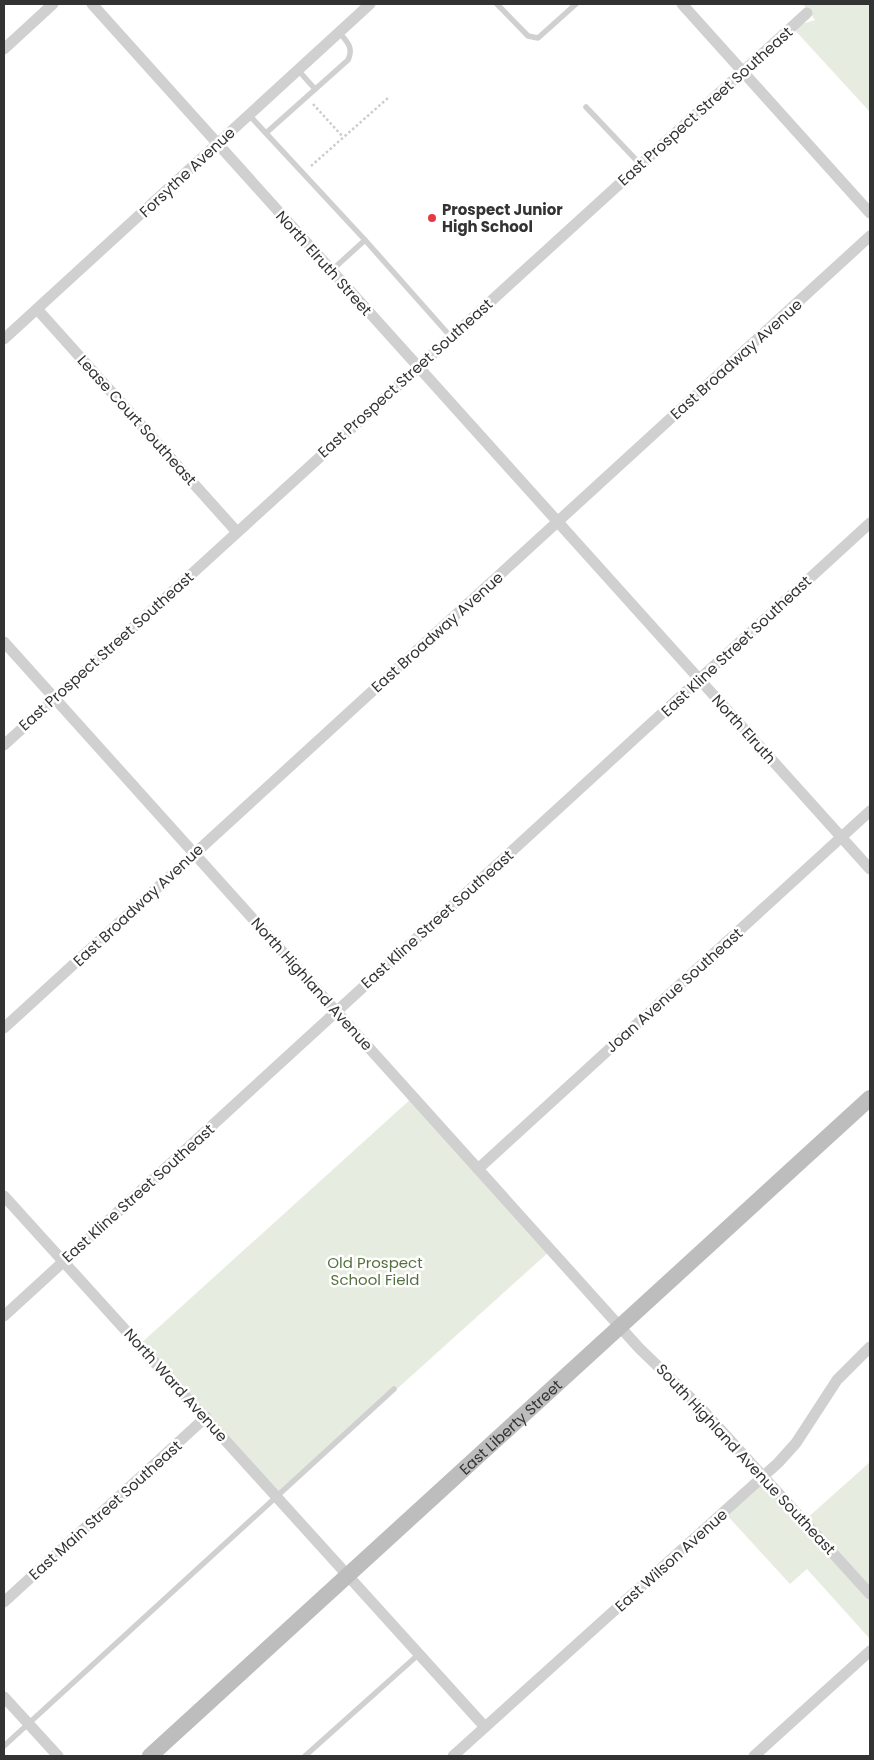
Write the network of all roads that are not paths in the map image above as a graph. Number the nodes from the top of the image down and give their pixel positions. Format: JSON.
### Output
{"nodes":[{"id":1,"x":53,"y":4,"type":"edge"},
{"id":2,"x":92,"y":4,"type":"edge"},
{"id":3,"x":370,"y":4,"type":"edge"},
{"id":4,"x":497,"y":4,"type":"edge"},
{"id":5,"x":576,"y":4,"type":"edge"},
{"id":6,"x":682,"y":4,"type":"edge"},
{"id":7,"x":807,"y":13,"type":"dead end"},
{"id":8,"x":339,"y":32,"type":"junction"},
{"id":9,"x":4,"y":49,"type":"edge"},
{"id":10,"x":298,"y":70,"type":"junction"},
{"id":11,"x":743,"y":71,"type":"junction"},
{"id":12,"x":315,"y":89,"type":"junction"},
{"id":13,"x":586,"y":107,"type":"dead end"},
{"id":14,"x":249,"y":115,"type":"junction"},
{"id":15,"x":266,"y":133,"type":"junction"},
{"id":16,"x":217,"y":144,"type":"junction"},
{"id":17,"x":640,"y":164,"type":"junction"},
{"id":18,"x":870,"y":213,"type":"edge"},
{"id":19,"x":870,"y":236,"type":"edge"},
{"id":20,"x":365,"y":240,"type":"junction"},
{"id":21,"x":331,"y":271,"type":"junction"},
{"id":22,"x":37,"y":309,"type":"junction"},
{"id":23,"x":451,"y":337,"type":"junction"},
{"id":24,"x":4,"y":339,"type":"edge"},
{"id":25,"x":417,"y":367,"type":"junction"},
{"id":26,"x":557,"y":522,"type":"junction"},
{"id":27,"x":870,"y":523,"type":"edge"},
{"id":28,"x":237,"y":532,"type":"junction"},
{"id":29,"x":4,"y":642,"type":"edge"},
{"id":30,"x":699,"y":680,"type":"junction"},
{"id":31,"x":54,"y":699,"type":"junction"},
{"id":32,"x":4,"y":745,"type":"edge"},
{"id":33,"x":870,"y":811,"type":"edge"},
{"id":34,"x":842,"y":837,"type":"junction"},
{"id":35,"x":194,"y":854,"type":"junction"},
{"id":36,"x":870,"y":869,"type":"edge"},
{"id":37,"x":336,"y":1012,"type":"junction"},
{"id":38,"x":4,"y":1028,"type":"edge"},
{"id":39,"x":870,"y":1098,"type":"edge"},
{"id":40,"x":478,"y":1169,"type":"junction"},
{"id":41,"x":4,"y":1196,"type":"edge"},
{"id":42,"x":63,"y":1262,"type":"junction"},
{"id":43,"x":4,"y":1316,"type":"edge"},
{"id":44,"x":620,"y":1326,"type":"junction"},
{"id":45,"x":870,"y":1347,"type":"edge"},
{"id":46,"x":394,"y":1389,"type":"dead end"},
{"id":47,"x":206,"y":1417,"type":"junction"},
{"id":48,"x":764,"y":1476,"type":"junction"},
{"id":49,"x":278,"y":1497,"type":"junction"},
{"id":50,"x":348,"y":1575,"type":"junction"},
{"id":51,"x":870,"y":1594,"type":"edge"},
{"id":52,"x":4,"y":1602,"type":"edge"},
{"id":53,"x":870,"y":1651,"type":"edge"},
{"id":54,"x":419,"y":1654,"type":"junction"},
{"id":55,"x":4,"y":1697,"type":"edge"},
{"id":56,"x":28,"y":1724,"type":"junction"},
{"id":57,"x":485,"y":1727,"type":"junction"},
{"id":58,"x":4,"y":1746,"type":"edge"},
{"id":59,"x":58,"y":1756,"type":"edge"},
{"id":60,"x":150,"y":1756,"type":"edge"},
{"id":61,"x":305,"y":1756,"type":"edge"},
{"id":62,"x":453,"y":1756,"type":"edge"},
{"id":63,"x":754,"y":1756,"type":"edge"}],
"edges":[{"from":1,"to":9,"type":"street"},
{"from":2,"to":16,"type":"street","name":"North Elruth Street"},
{"from":3,"to":8,"type":"street","name":"Forsythe Avenue"},
{"from":4,"to":5,"type":"lane"},
{"from":6,"to":11,"type":"street"},
{"from":7,"to":11,"type":"street","name":"East Prospect Street Southeast"},
{"from":8,"to":10,"type":"street","name":"Forsythe Avenue"},
{"from":8,"to":12,"type":"lane"},
{"from":10,"to":12,"type":"lane"},
{"from":10,"to":14,"type":"street","name":"Forsythe Avenue"},
{"from":11,"to":17,"type":"street","name":"East Prospect Street Southeast"},
{"from":11,"to":18,"type":"street"},
{"from":12,"to":15,"type":"lane"},
{"from":13,"to":17,"type":"lane"},
{"from":14,"to":15,"type":"lane"},
{"from":14,"to":16,"type":"street","name":"Forsythe Avenue"},
{"from":15,"to":20,"type":"lane"},
{"from":16,"to":21,"type":"street","name":"North Elruth Street"},
{"from":16,"to":22,"type":"street","name":"Forsythe Avenue"},
{"from":17,"to":23,"type":"street","name":"East Prospect Street Southeast"},
{"from":19,"to":26,"type":"street","name":"East Broadway Avenue"},
{"from":20,"to":21,"type":"lane"},
{"from":20,"to":23,"type":"lane"},
{"from":21,"to":25,"type":"street","name":"North Elruth Street"},
{"from":22,"to":24,"type":"street","name":"Forsythe Avenue"},
{"from":22,"to":28,"type":"street","name":"Lease Court Southeast"},
{"from":23,"to":25,"type":"street","name":"East Prospect Street Southeast"},
{"from":25,"to":26,"type":"street","name":"North Elruth Street"},
{"from":25,"to":28,"type":"street","name":"East Prospect Street Southeast"},
{"from":26,"to":30,"type":"street","name":"North Elruth"},
{"from":26,"to":35,"type":"street","name":"East Broadway Avenue"},
{"from":27,"to":30,"type":"street","name":"East Kline Street Southeast"},
{"from":28,"to":31,"type":"street","name":"East Prospect Street Southeast"},
{"from":29,"to":31,"type":"street","name":"North Highland Avenue"},
{"from":30,"to":34,"type":"street","name":"North Elruth"},
{"from":30,"to":37,"type":"street","name":"East Kline Street Southeast"},
{"from":31,"to":32,"type":"street","name":"East Prospect Street Southeast"},
{"from":31,"to":35,"type":"street","name":"North Highland Avenue"},
{"from":33,"to":34,"type":"street","name":"Joan Avenue Southeast"},
{"from":34,"to":36,"type":"street","name":"North Elruth"},
{"from":34,"to":40,"type":"street","name":"Joan Avenue Southeast"},
{"from":35,"to":37,"type":"street","name":"North Highland Avenue"},
{"from":35,"to":38,"type":"street","name":"East Broadway Avenue"},
{"from":37,"to":40,"type":"street","name":"North Highland Avenue"},
{"from":37,"to":42,"type":"street","name":"East Kline Street Southeast"},
{"from":39,"to":44,"type":"street","name":"East Liberty Street"},
{"from":40,"to":44,"type":"street","name":"North Highland Avenue"},
{"from":41,"to":42,"type":"street","name":"North Ward Avenue"},
{"from":42,"to":43,"type":"street","name":"East Kline Street Southeast"},
{"from":42,"to":47,"type":"street","name":"North Ward Avenue"},
{"from":44,"to":48,"type":"street","name":"South Highland Avenue Southeast"},
{"from":44,"to":50,"type":"street","name":"East Liberty Street"},
{"from":45,"to":48,"type":"street","name":"East Wilson Avenue"},
{"from":46,"to":49,"type":"lane"},
{"from":47,"to":49,"type":"street","name":"North Ward Avenue"},
{"from":47,"to":52,"type":"street","name":"East Main Street Southeast"},
{"from":48,"to":51,"type":"street","name":"South Highland Avenue Southeast"},
{"from":48,"to":57,"type":"street","name":"East Wilson Avenue"},
{"from":49,"to":50,"type":"street","name":"North Ward Avenue"},
{"from":49,"to":56,"type":"lane"},
{"from":50,"to":54,"type":"street","name":"North Ward Avenue"},
{"from":50,"to":60,"type":"street","name":"East Liberty Street"},
{"from":53,"to":63,"type":"street"},
{"from":54,"to":57,"type":"street","name":"North Ward Avenue"},
{"from":54,"to":61,"type":"lane"},
{"from":55,"to":56,"type":"street"},
{"from":56,"to":58,"type":"lane"},
{"from":56,"to":59,"type":"street"},
{"from":57,"to":62,"type":"street","name":"East Wilson Avenue"}]}
